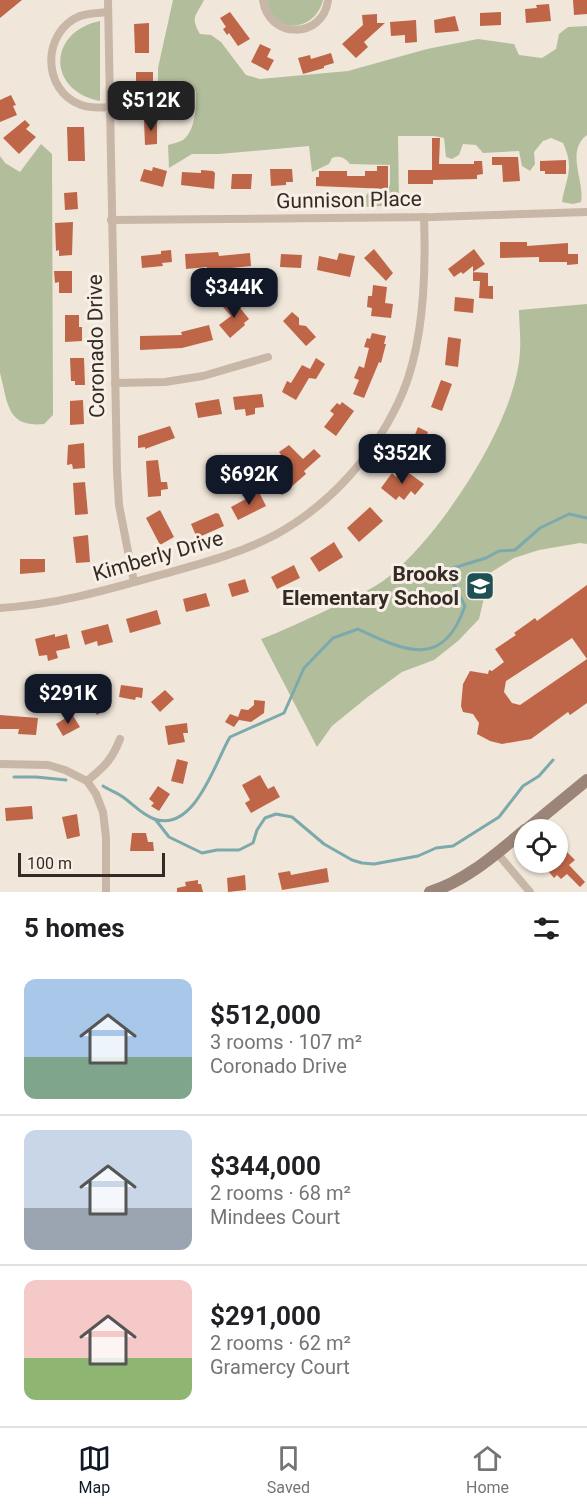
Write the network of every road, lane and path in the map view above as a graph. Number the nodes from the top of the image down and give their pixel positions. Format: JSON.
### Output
{"nodes":[{"id":1,"x":108,"y":0,"type":"edge"},
{"id":2,"x":263,"y":0,"type":"edge"},
{"id":3,"x":328,"y":0,"type":"edge"},
{"id":4,"x":108,"y":12,"type":"junction"},
{"id":5,"x":109,"y":107,"type":"junction"},
{"id":6,"x":587,"y":212,"type":"edge"},
{"id":7,"x":424,"y":217,"type":"junction"},
{"id":8,"x":111,"y":220,"type":"junction"},
{"id":9,"x":268,"y":357,"type":"dead end"},
{"id":10,"x":115,"y":383,"type":"junction"},
{"id":11,"x":134,"y":582,"type":"junction"},
{"id":12,"x":0,"y":608,"type":"edge"},
{"id":13,"x":120,"y":739,"type":"dead end"},
{"id":14,"x":0,"y":764,"type":"edge"},
{"id":15,"x":587,"y":780,"type":"edge"},
{"id":16,"x":87,"y":781,"type":"junction"},
{"id":17,"x":539,"y":819,"type":"edge"},
{"id":18,"x":514,"y":839,"type":"edge"},
{"id":19,"x":497,"y":854,"type":"junction"},
{"id":20,"x":106,"y":892,"type":"edge"},
{"id":21,"x":430,"y":892,"type":"edge"},
{"id":22,"x":530,"y":892,"type":"edge"}],
"edges":[{"from":1,"to":4,"type":"street","name":"Coronado Drive"},
{"from":2,"to":3,"type":"street"},
{"from":4,"to":5,"type":"street","name":"Coronado Drive"},
{"from":4,"to":5,"type":"street"},
{"from":5,"to":8,"type":"street","name":"Coronado Drive"},
{"from":6,"to":7,"type":"street","name":"Gunnison Place"},
{"from":7,"to":8,"type":"street","name":"Gunnison Place"},
{"from":7,"to":11,"type":"street","name":"Kimberly Drive"},
{"from":8,"to":10,"type":"street","name":"Coronado Drive"},
{"from":9,"to":10,"type":"street"},
{"from":10,"to":11,"type":"street","name":"Coronado Drive"},
{"from":11,"to":12,"type":"street","name":"Kimberly Drive"},
{"from":13,"to":16,"type":"street"},
{"from":14,"to":16,"type":"street"},
{"from":15,"to":17,"type":"street"},
{"from":16,"to":20,"type":"street"},
{"from":18,"to":19,"type":"street"},
{"from":19,"to":21,"type":"street"},
{"from":19,"to":22,"type":"street"}]}
